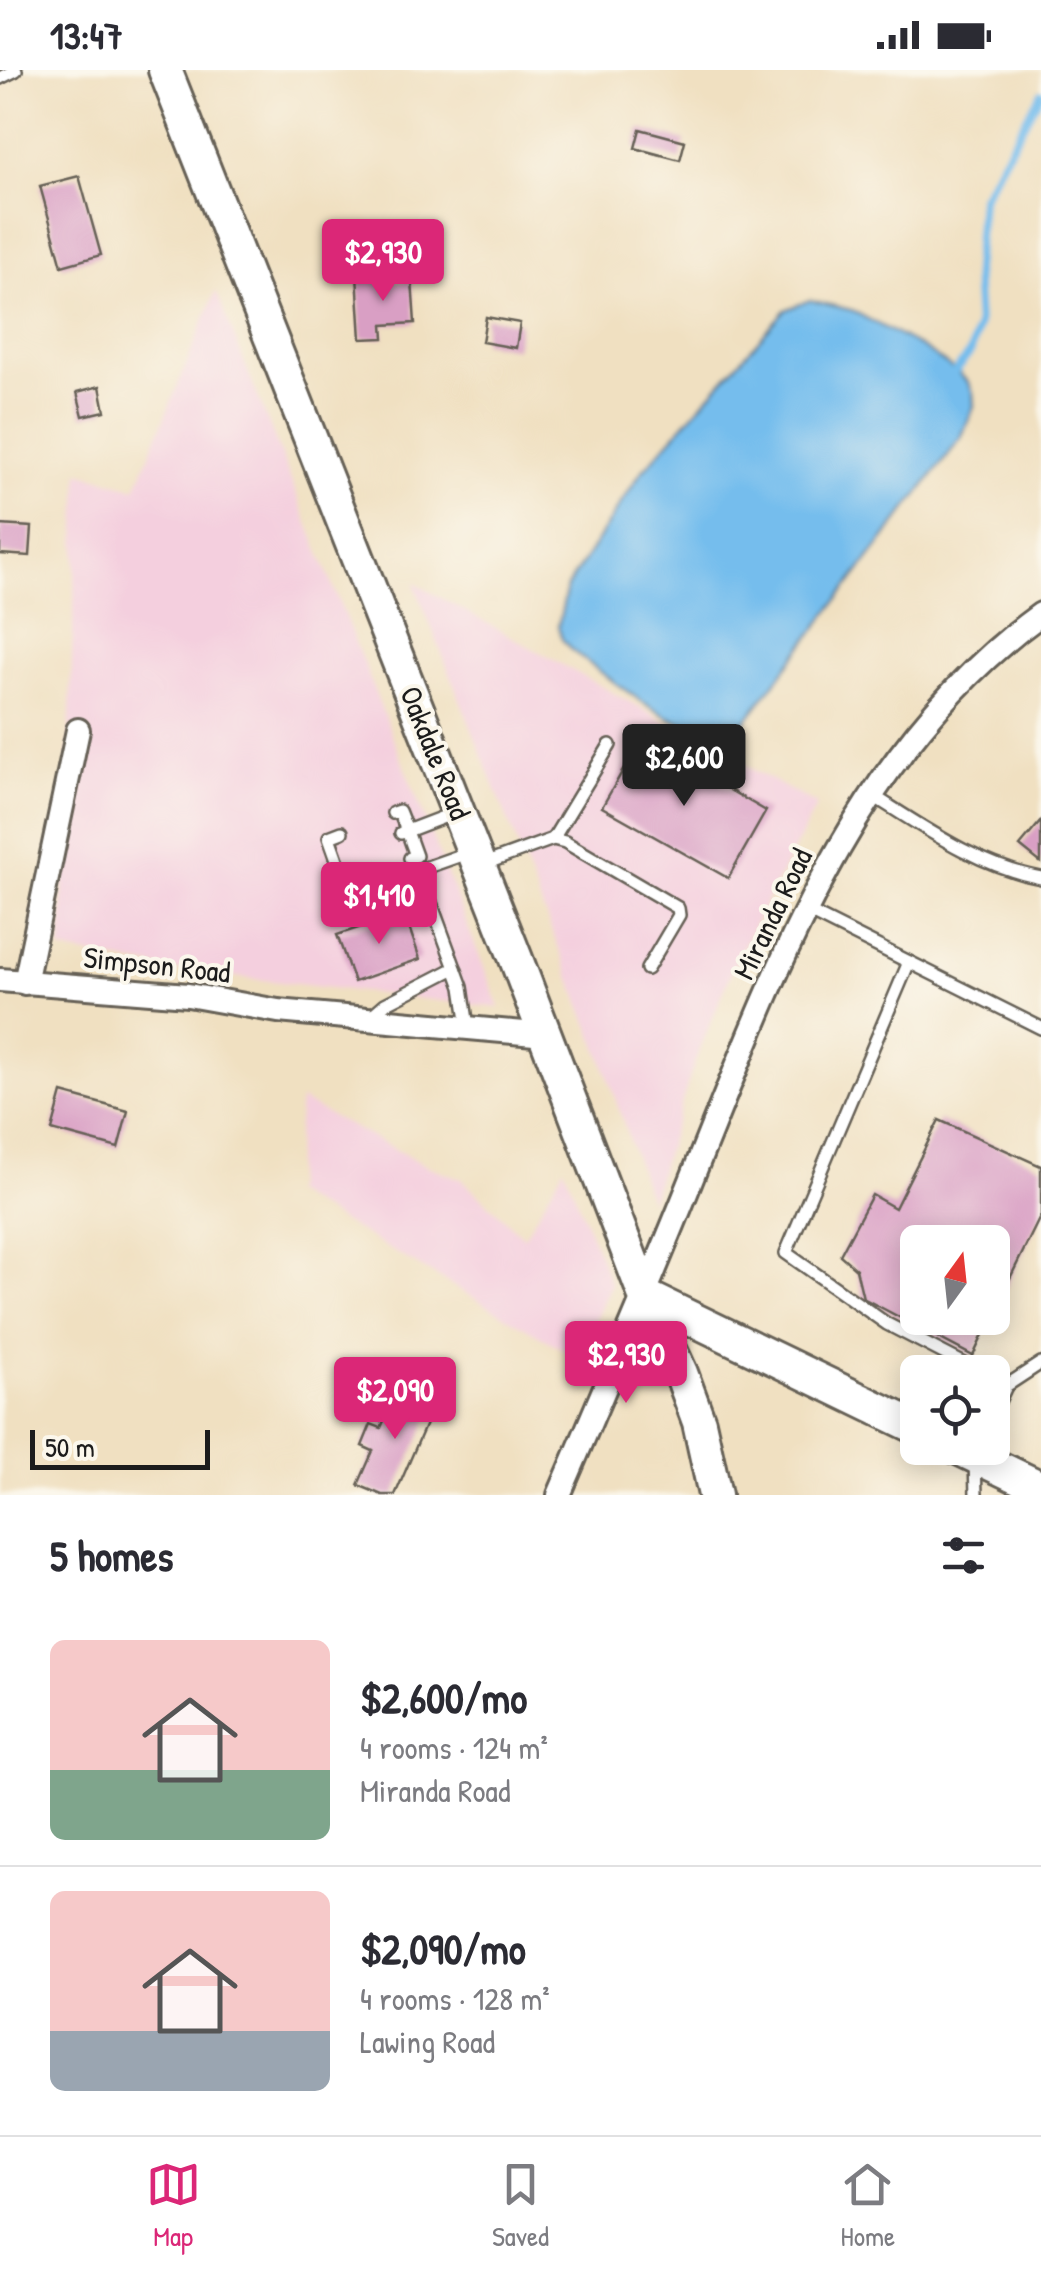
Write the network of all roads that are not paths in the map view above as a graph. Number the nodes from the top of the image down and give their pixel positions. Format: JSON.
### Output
{"nodes":[{"id":1,"x":16,"y":70,"type":"edge"},
{"id":2,"x":165,"y":70,"type":"edge"},
{"id":3,"x":0,"y":78,"type":"edge"},
{"id":4,"x":1041,"y":614,"type":"edge"},
{"id":5,"x":78,"y":730,"type":"dead end"},
{"id":6,"x":610,"y":745,"type":"dead end"},
{"id":7,"x":872,"y":795,"type":"junction"},
{"id":8,"x":458,"y":812,"type":"junction"},
{"id":9,"x":394,"y":814,"type":"dead end"},
{"id":10,"x":342,"y":832,"type":"dead end"},
{"id":11,"x":404,"y":832,"type":"junction"},
{"id":12,"x":552,"y":839,"type":"junction"},
{"id":13,"x":477,"y":858,"type":"junction"},
{"id":14,"x":418,"y":870,"type":"junction"},
{"id":15,"x":359,"y":877,"type":"dead end"},
{"id":16,"x":1041,"y":878,"type":"edge"},
{"id":17,"x":806,"y":910,"type":"junction"},
{"id":18,"x":910,"y":962,"type":"junction"},
{"id":19,"x":455,"y":968,"type":"junction"},
{"id":20,"x":646,"y":969,"type":"dead end"},
{"id":21,"x":0,"y":980,"type":"edge"},
{"id":22,"x":25,"y":982,"type":"junction"},
{"id":23,"x":370,"y":1017,"type":"junction"},
{"id":24,"x":468,"y":1027,"type":"junction"},
{"id":25,"x":1041,"y":1028,"type":"edge"},
{"id":26,"x":546,"y":1036,"type":"junction"},
{"id":27,"x":644,"y":1296,"type":"junction"},
{"id":28,"x":947,"y":1355,"type":"edge"},
{"id":29,"x":1041,"y":1363,"type":"edge"},
{"id":30,"x":1010,"y":1383,"type":"edge"},
{"id":31,"x":900,"y":1419,"type":"edge"},
{"id":32,"x":973,"y":1465,"type":"edge"},
{"id":33,"x":999,"y":1465,"type":"edge"},
{"id":34,"x":1041,"y":1488,"type":"edge"},
{"id":35,"x":559,"y":1495,"type":"edge"},
{"id":36,"x":715,"y":1495,"type":"edge"},
{"id":37,"x":976,"y":1495,"type":"edge"}],
"edges":[{"from":1,"to":3,"type":"lane"},
{"from":2,"to":8,"type":"main road","name":"Oakdale Road"},
{"from":4,"to":7,"type":"street","name":"Miranda Road"},
{"from":5,"to":22,"type":"street"},
{"from":6,"to":12,"type":"lane"},
{"from":7,"to":16,"type":"lane"},
{"from":7,"to":17,"type":"street","name":"Miranda Road"},
{"from":8,"to":11,"type":"lane"},
{"from":8,"to":13,"type":"main road","name":"Oakdale Road"},
{"from":9,"to":11,"type":"lane"},
{"from":10,"to":15,"type":"lane"},
{"from":11,"to":14,"type":"lane"},
{"from":12,"to":13,"type":"lane"},
{"from":12,"to":20,"type":"lane"},
{"from":13,"to":14,"type":"lane"},
{"from":13,"to":26,"type":"main road","name":"Oakdale Road"},
{"from":14,"to":19,"type":"lane"},
{"from":17,"to":18,"type":"lane"},
{"from":17,"to":27,"type":"street","name":"Miranda Road"},
{"from":18,"to":25,"type":"lane"},
{"from":18,"to":28,"type":"lane"},
{"from":19,"to":23,"type":"lane"},
{"from":19,"to":24,"type":"lane"},
{"from":21,"to":22,"type":"street","name":"Simpson Road"},
{"from":22,"to":23,"type":"street","name":"Simpson Road"},
{"from":23,"to":24,"type":"street","name":"Simpson Road"},
{"from":24,"to":26,"type":"street","name":"Simpson Road"},
{"from":26,"to":27,"type":"main road","name":"Oakdale Road"},
{"from":27,"to":31,"type":"main road"},
{"from":27,"to":35,"type":"street","name":"Miranda Road"},
{"from":27,"to":36,"type":"main road","name":"Oakdale Road"},
{"from":29,"to":30,"type":"lane"},
{"from":32,"to":37,"type":"lane"},
{"from":33,"to":34,"type":"main road"}]}
